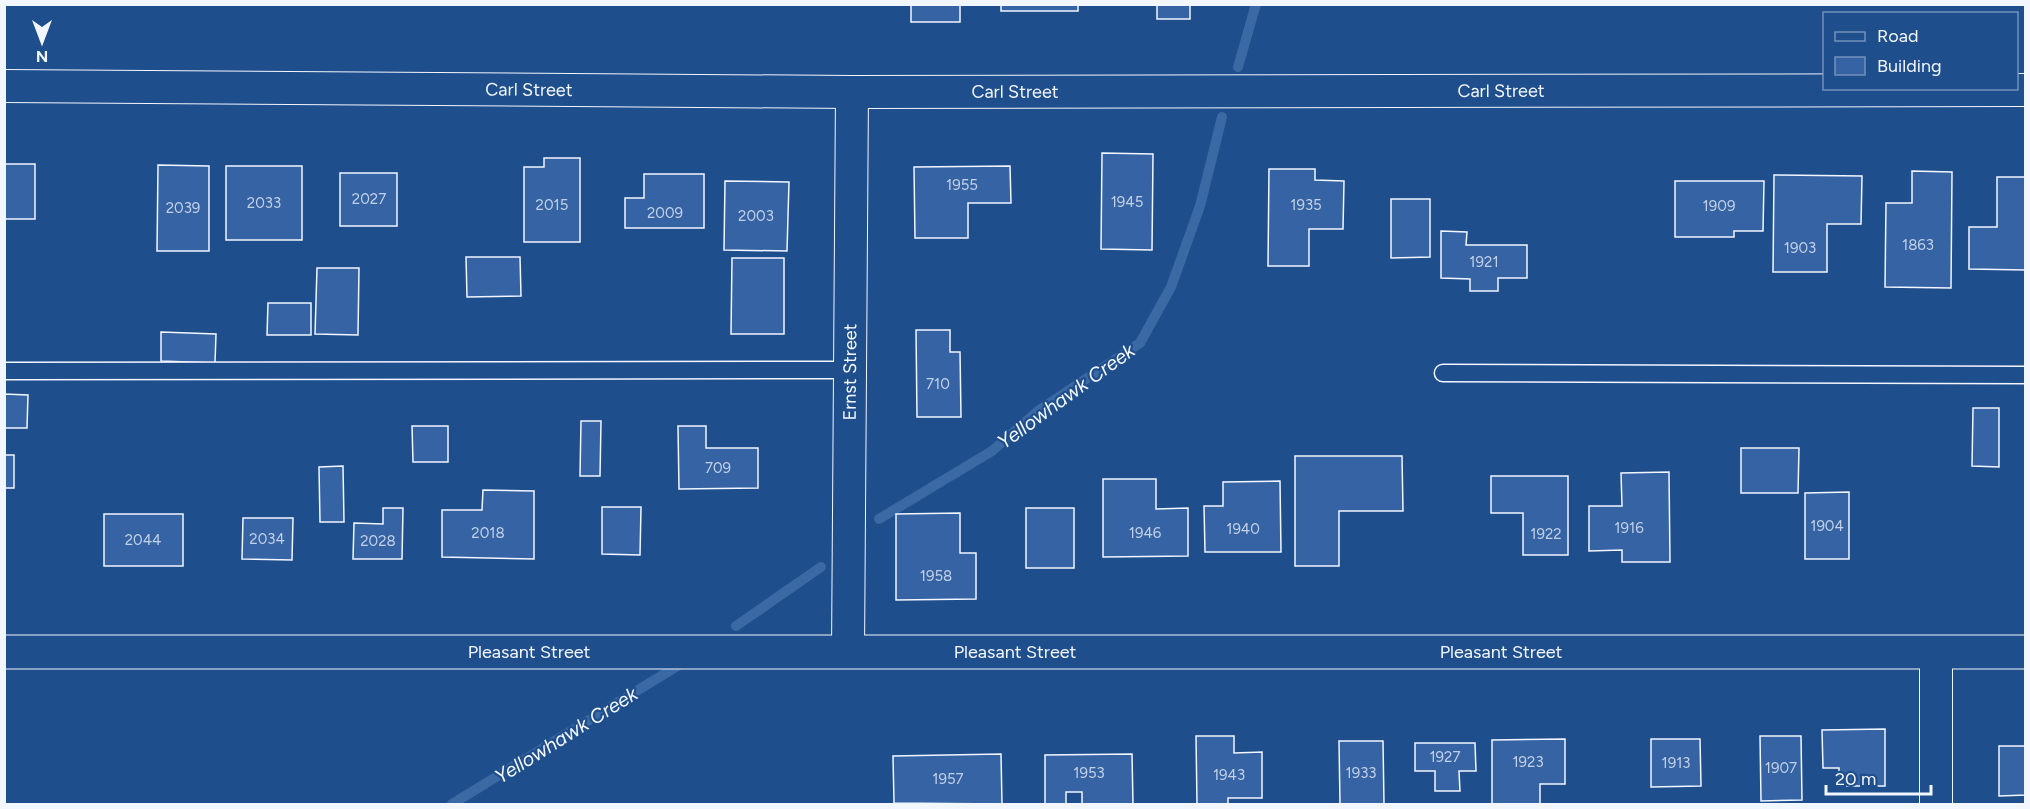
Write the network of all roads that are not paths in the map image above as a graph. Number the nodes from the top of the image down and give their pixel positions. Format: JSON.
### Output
{"nodes":[{"id":1,"x":4,"y":86,"type":"edge"},
{"id":2,"x":2025,"y":90,"type":"edge"},
{"id":3,"x":852,"y":92,"type":"junction"},
{"id":4,"x":850,"y":370,"type":"junction"},
{"id":5,"x":4,"y":371,"type":"edge"},
{"id":6,"x":1443,"y":373,"type":"dead end"},
{"id":7,"x":2025,"y":375,"type":"edge"},
{"id":8,"x":4,"y":652,"type":"edge"},
{"id":9,"x":848,"y":652,"type":"junction"},
{"id":10,"x":2025,"y":652,"type":"edge"},
{"id":11,"x":1936,"y":653,"type":"junction"},
{"id":12,"x":1936,"y":804,"type":"edge"}],
"edges":[{"from":1,"to":3,"type":"street","name":"Carl Street"},
{"from":2,"to":3,"type":"street","name":"Carl Street"},
{"from":3,"to":4,"type":"street","name":"Ernst Street"},
{"from":4,"to":5,"type":"lane"},
{"from":4,"to":9,"type":"street","name":"Ernst Street"},
{"from":6,"to":7,"type":"lane"},
{"from":8,"to":9,"type":"street","name":"Pleasant Street"},
{"from":9,"to":11,"type":"street","name":"Pleasant Street"},
{"from":10,"to":11,"type":"street","name":"Pleasant Street"},
{"from":11,"to":12,"type":"street"}]}
